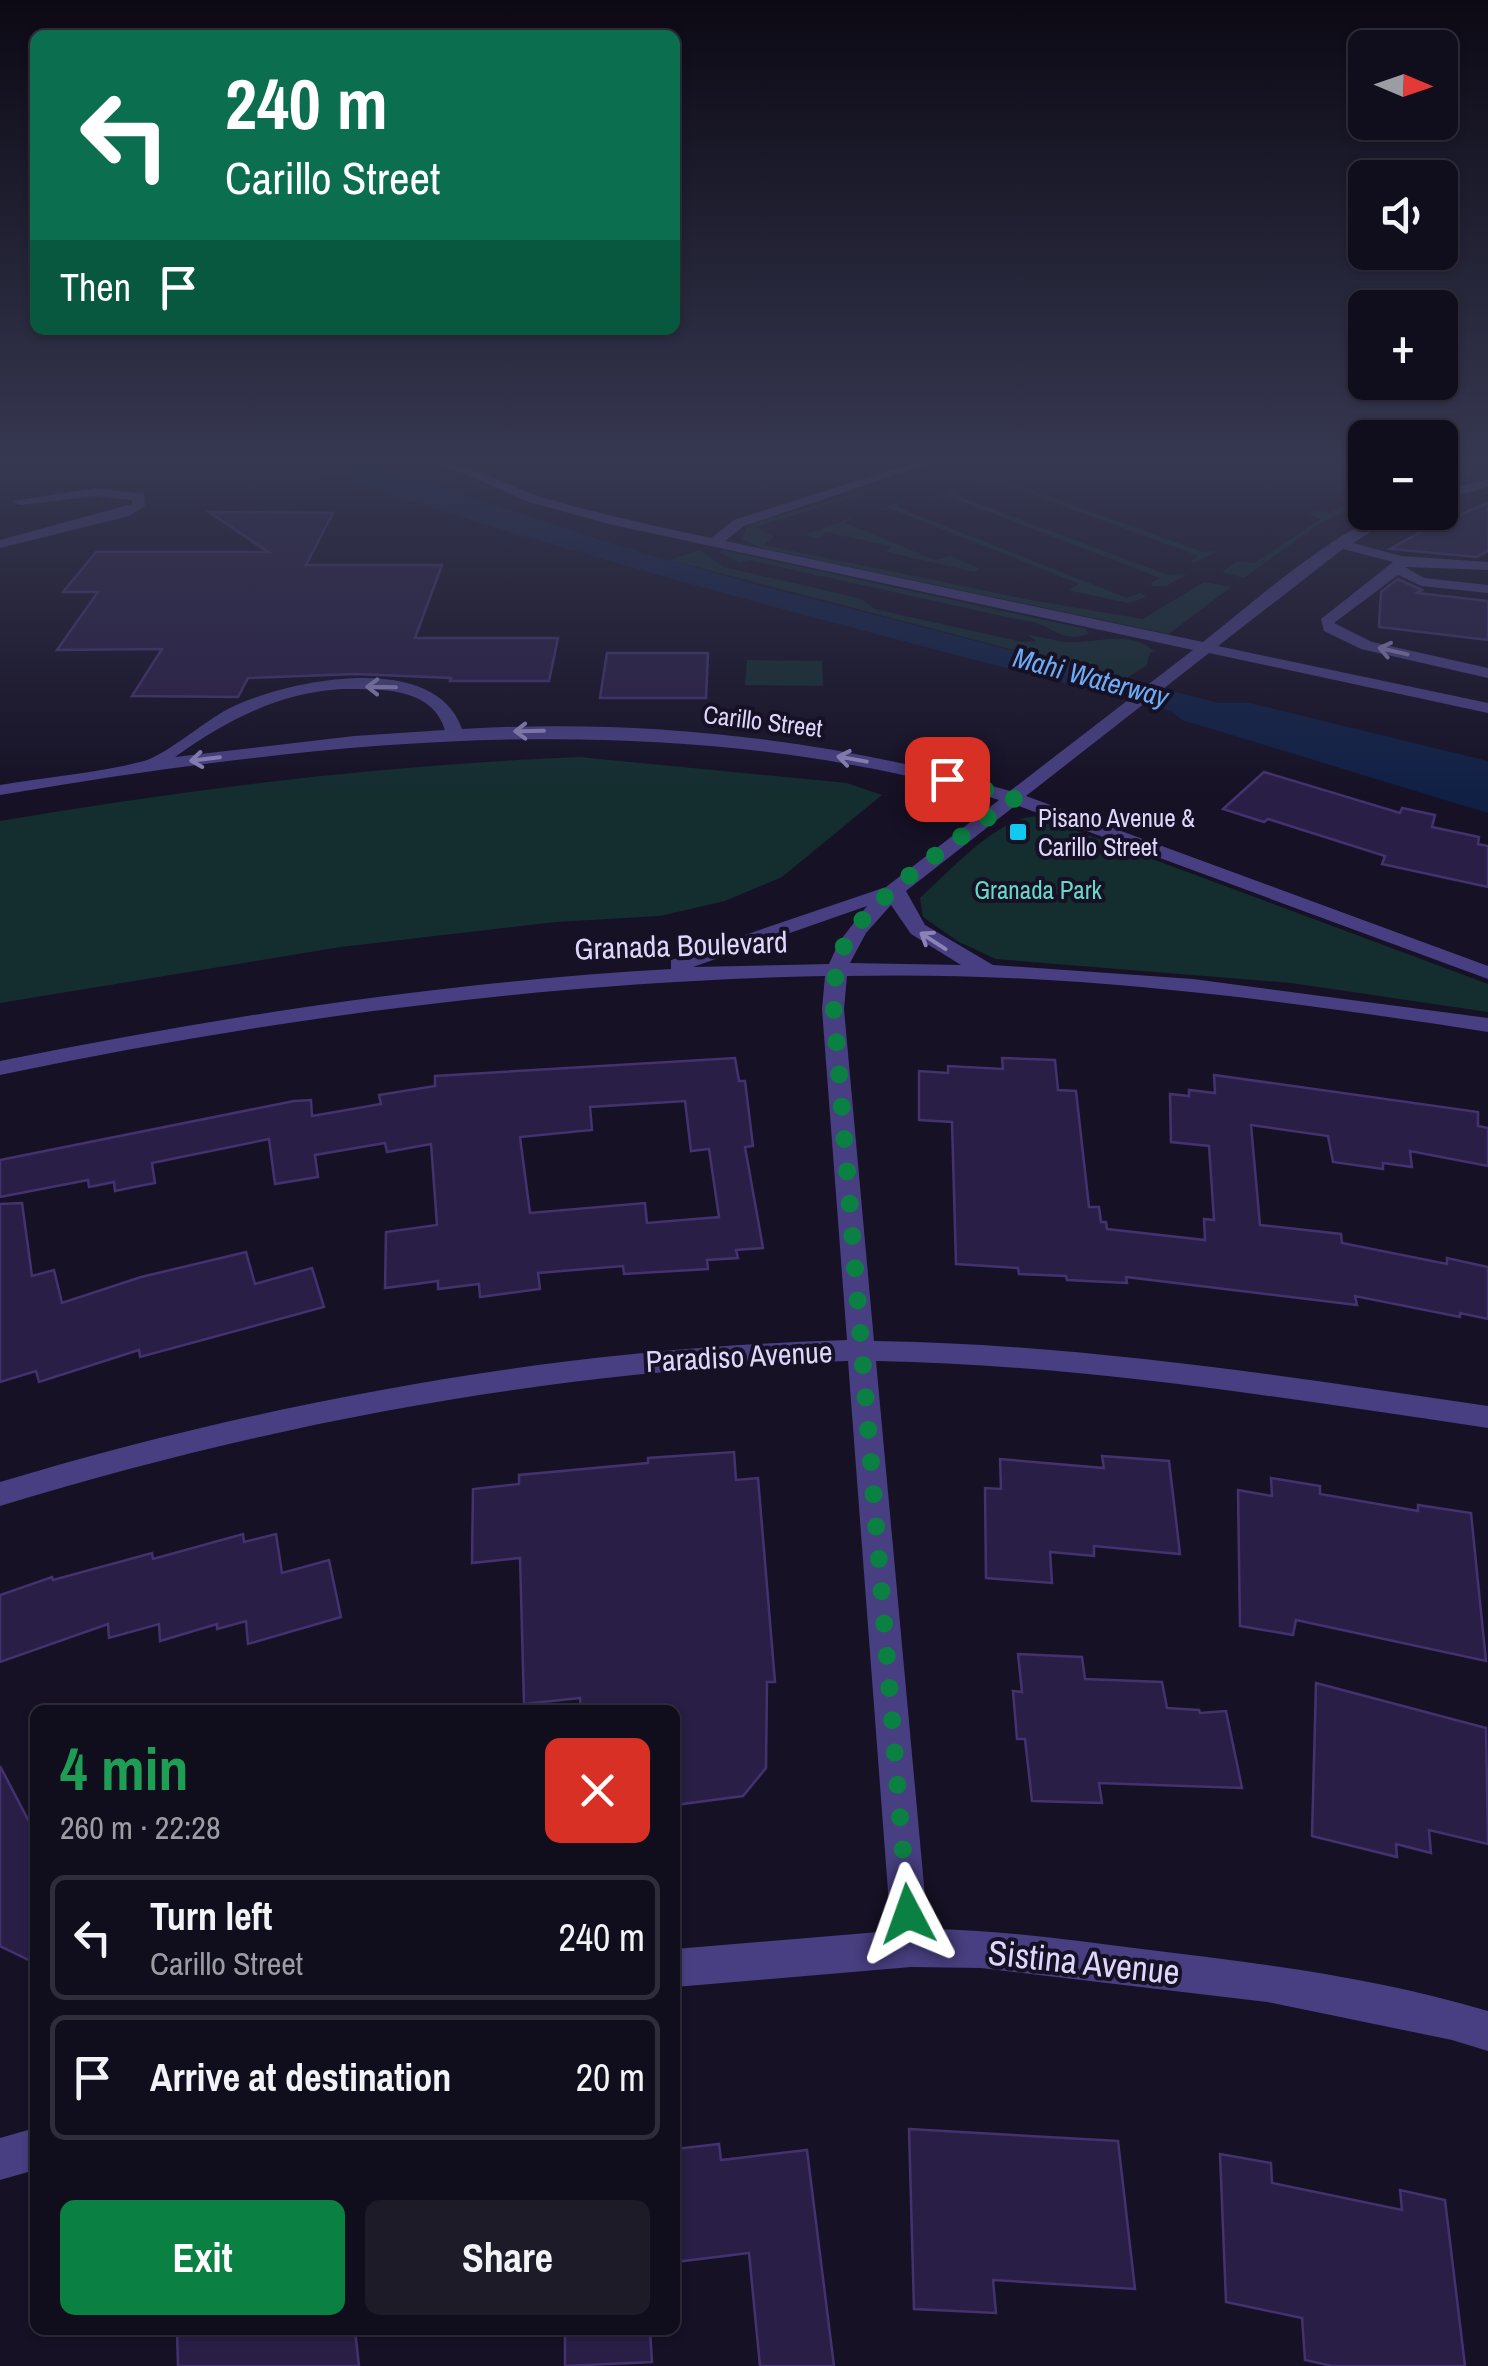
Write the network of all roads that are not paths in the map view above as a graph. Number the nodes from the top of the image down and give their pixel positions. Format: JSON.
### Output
{"nodes":[{"id":1,"x":859,"y":574,"type":"edge"},
{"id":2,"x":1300,"y":574,"type":"edge"},
{"id":3,"x":1386,"y":574,"type":"edge"},
{"id":4,"x":1411,"y":574,"type":"edge"},
{"id":5,"x":1488,"y":589,"type":"edge"},
{"id":6,"x":1204,"y":649,"type":"junction"},
{"id":7,"x":1488,"y":673,"type":"edge"},
{"id":8,"x":1465,"y":702,"type":"junction"},
{"id":9,"x":1488,"y":708,"type":"edge"},
{"id":10,"x":1488,"y":728,"type":"edge"},
{"id":11,"x":456,"y":734,"type":"junction"},
{"id":12,"x":152,"y":766,"type":"junction"},
{"id":13,"x":0,"y":790,"type":"edge"},
{"id":14,"x":1015,"y":798,"type":"junction"},
{"id":15,"x":896,"y":890,"type":"junction"},
{"id":16,"x":836,"y":968,"type":"junction"},
{"id":17,"x":992,"y":972,"type":"junction"},
{"id":18,"x":1488,"y":973,"type":"edge"},
{"id":19,"x":628,"y":976,"type":"junction"},
{"id":20,"x":1488,"y":1025,"type":"edge"},
{"id":21,"x":0,"y":1068,"type":"edge"},
{"id":22,"x":863,"y":1351,"type":"junction"},
{"id":23,"x":1488,"y":1418,"type":"edge"},
{"id":24,"x":0,"y":1494,"type":"edge"},
{"id":25,"x":910,"y":1948,"type":"junction"},
{"id":26,"x":680,"y":1968,"type":"edge"},
{"id":27,"x":1488,"y":2031,"type":"edge"},
{"id":28,"x":30,"y":2150,"type":"edge"},
{"id":29,"x":0,"y":2159,"type":"edge"}],
"edges":[{"from":1,"to":6,"type":"street"},
{"from":2,"to":6,"type":"street"},
{"from":7,"to":3,"type":"street","one_way":true},
{"from":4,"to":5,"type":"street"},
{"from":6,"to":8,"type":"street"},
{"from":6,"to":14,"type":"street"},
{"from":8,"to":9,"type":"street"},
{"from":8,"to":10,"type":"street"},
{"from":11,"to":12,"type":"street","name":"Carillo Street","one_way":true},
{"from":11,"to":12,"type":"street","one_way":true},
{"from":14,"to":11,"type":"street","name":"Carillo Street","one_way":true},
{"from":12,"to":13,"type":"street","name":"Carillo Street"},
{"from":14,"to":15,"type":"street"},
{"from":14,"to":18,"type":"street","name":"Carillo Street"},
{"from":15,"to":16,"type":"street"},
{"from":17,"to":15,"type":"street","one_way":true},
{"from":15,"to":19,"type":"street"},
{"from":16,"to":17,"type":"street","name":"Granada Boulevard"},
{"from":16,"to":19,"type":"street","name":"Granada Boulevard"},
{"from":16,"to":22,"type":"street"},
{"from":17,"to":20,"type":"street","name":"Granada Boulevard"},
{"from":19,"to":21,"type":"street","name":"Granada Boulevard"},
{"from":22,"to":23,"type":"street","name":"Paradiso Avenue"},
{"from":22,"to":24,"type":"street","name":"Paradiso Avenue"},
{"from":22,"to":25,"type":"street"},
{"from":25,"to":26,"type":"street","name":"Sistina Avenue"},
{"from":25,"to":27,"type":"street","name":"Sistina Avenue"},
{"from":28,"to":29,"type":"street"}]}
